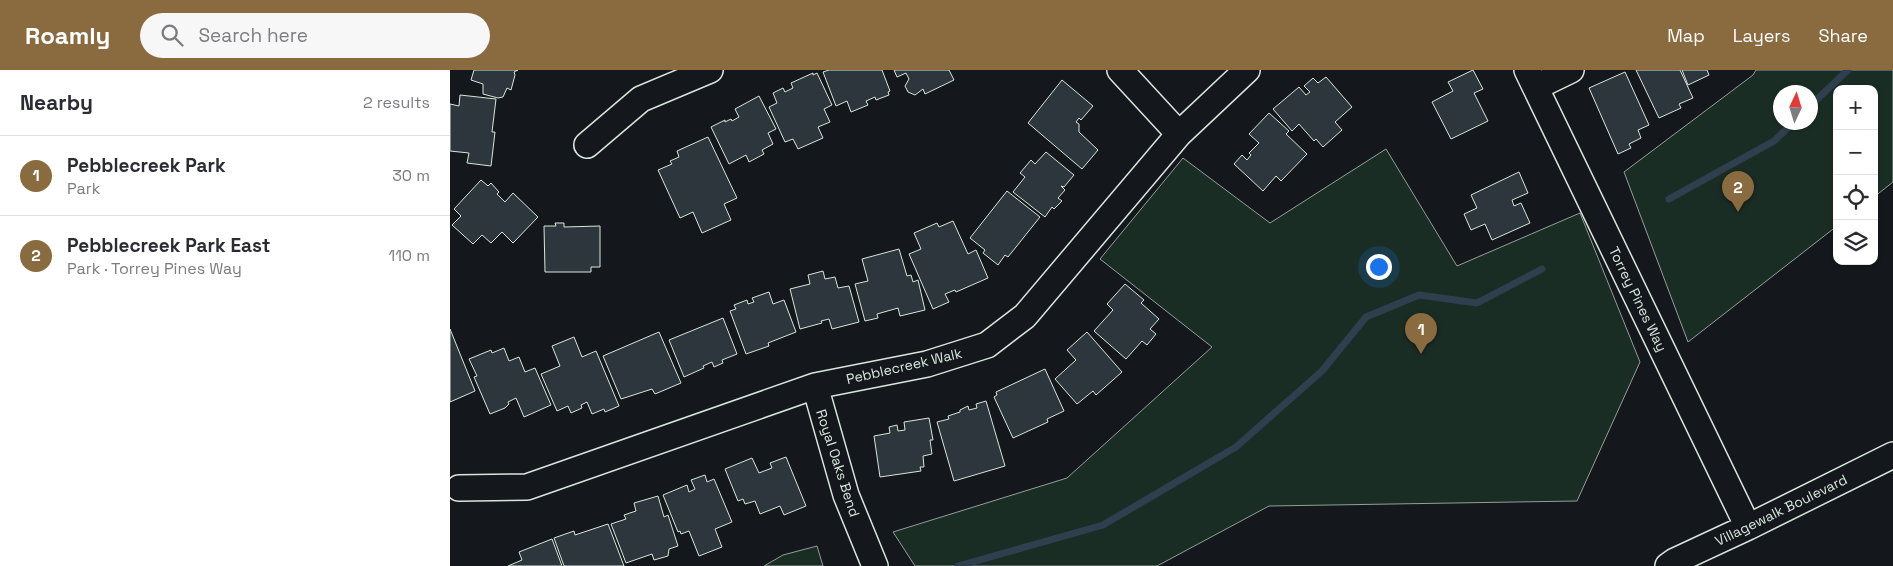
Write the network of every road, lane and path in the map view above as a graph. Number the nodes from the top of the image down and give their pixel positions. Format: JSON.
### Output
{"nodes":[{"id":1,"x":710,"y":70,"type":"edge"},
{"id":2,"x":1120,"y":70,"type":"edge"},
{"id":3,"x":1247,"y":70,"type":"edge"},
{"id":4,"x":1571,"y":70,"type":"edge"},
{"id":5,"x":1531,"y":79,"type":"edge"},
{"id":6,"x":1178,"y":134,"type":"junction"},
{"id":7,"x":587,"y":145,"type":"dead end"},
{"id":8,"x":815,"y":386,"type":"junction"},
{"id":9,"x":1893,"y":454,"type":"edge"},
{"id":10,"x":458,"y":488,"type":"dead end"},
{"id":11,"x":1748,"y":527,"type":"junction"},
{"id":12,"x":875,"y":566,"type":"edge"},
{"id":13,"x":1668,"y":566,"type":"edge"}],
"edges":[{"from":1,"to":7,"type":"street"},
{"from":2,"to":6,"type":"street"},
{"from":3,"to":6,"type":"street","name":"Pebblecreek Walk"},
{"from":4,"to":5,"type":"street"},
{"from":5,"to":11,"type":"street","name":"Torrey Pines Way"},
{"from":6,"to":8,"type":"street","name":"Pebblecreek Walk"},
{"from":8,"to":10,"type":"street","name":"Pebblecreek Walk"},
{"from":8,"to":12,"type":"street","name":"Royal Oaks Bend"},
{"from":9,"to":11,"type":"street","name":"Villagewalk Boulevard"},
{"from":11,"to":13,"type":"street","name":"Villagewalk Boulevard"}]}
